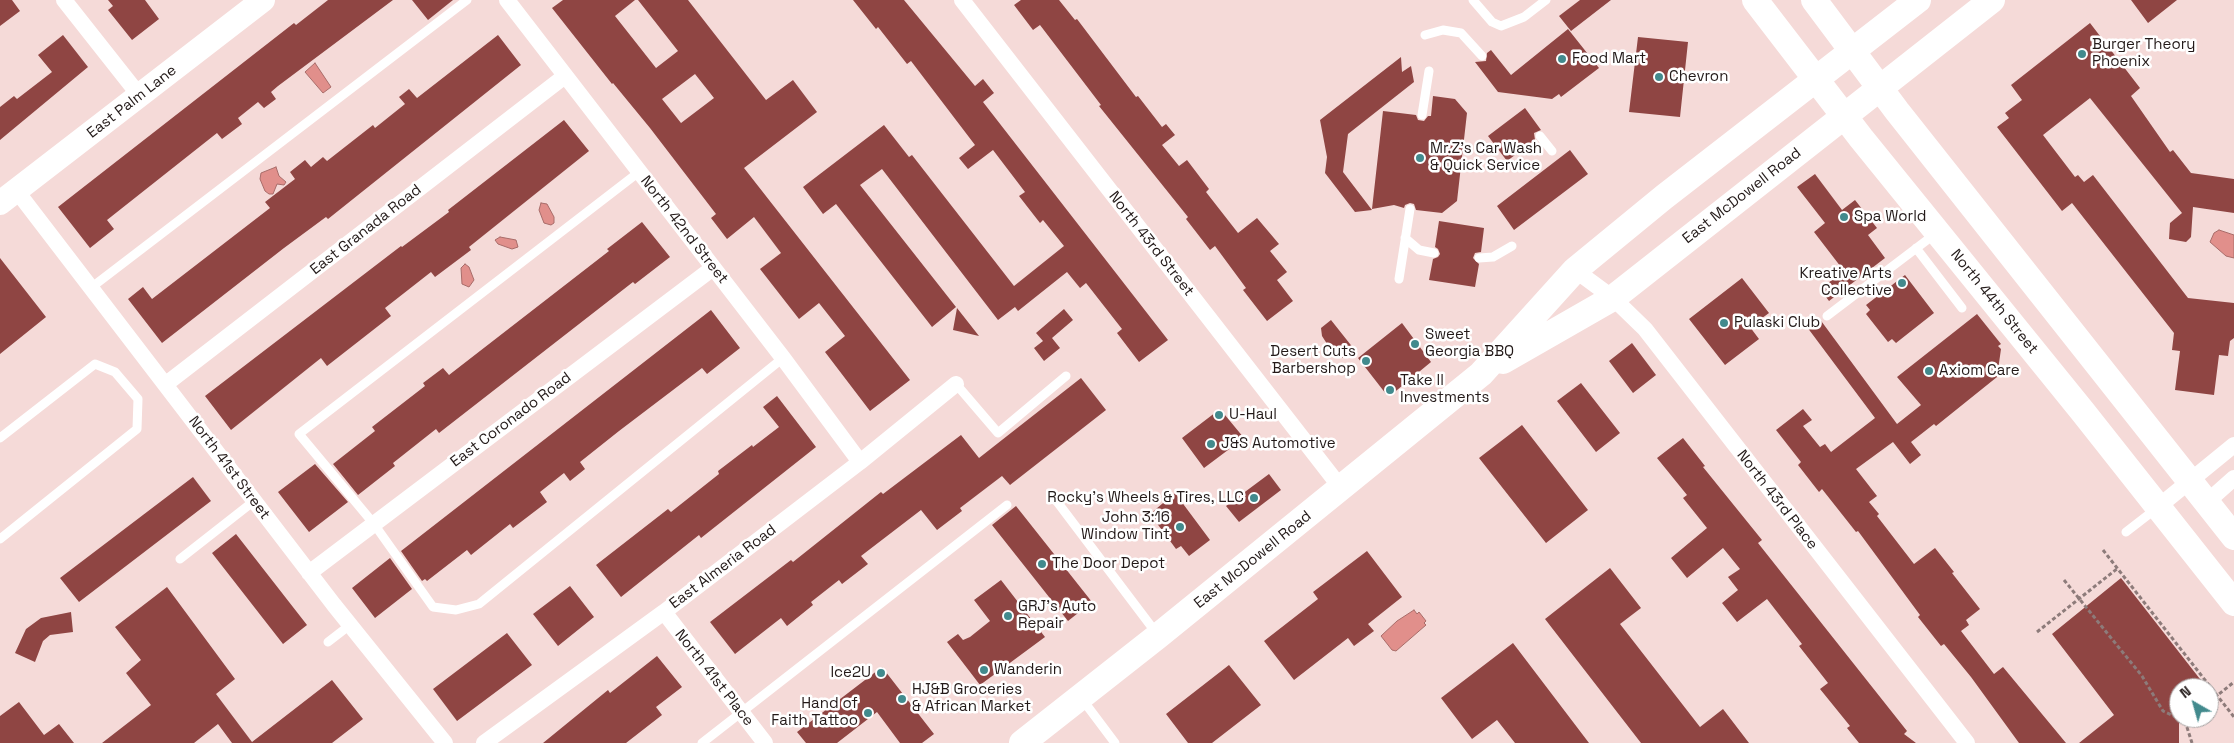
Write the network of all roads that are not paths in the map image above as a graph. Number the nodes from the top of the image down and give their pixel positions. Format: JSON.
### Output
{"nodes":[{"id":1,"x":64,"y":0,"type":"edge"},
{"id":2,"x":263,"y":0,"type":"edge"},
{"id":3,"x":467,"y":0,"type":"edge"},
{"id":4,"x":507,"y":0,"type":"edge"},
{"id":5,"x":962,"y":0,"type":"edge"},
{"id":6,"x":1473,"y":0,"type":"edge"},
{"id":7,"x":1546,"y":0,"type":"edge"},
{"id":8,"x":1755,"y":0,"type":"edge"},
{"id":9,"x":1814,"y":0,"type":"edge"},
{"id":10,"x":1918,"y":0,"type":"edge"},
{"id":11,"x":1992,"y":0,"type":"edge"},
{"id":12,"x":1425,"y":35,"type":"dead end"},
{"id":13,"x":1852,"y":50,"type":"junction"},
{"id":14,"x":1482,"y":56,"type":"dead end"},
{"id":15,"x":1429,"y":71,"type":"dead end"},
{"id":16,"x":565,"y":76,"type":"junction"},
{"id":17,"x":1815,"y":79,"type":"junction"},
{"id":18,"x":1880,"y":88,"type":"junction"},
{"id":19,"x":139,"y":95,"type":"junction"},
{"id":20,"x":1422,"y":115,"type":"dead end"},
{"id":21,"x":1844,"y":116,"type":"junction"},
{"id":22,"x":1540,"y":136,"type":"dead end"},
{"id":23,"x":1552,"y":151,"type":"dead end"},
{"id":24,"x":639,"y":172,"type":"junction"},
{"id":25,"x":8,"y":197,"type":"edge"},
{"id":26,"x":1410,"y":209,"type":"dead end"},
{"id":27,"x":1937,"y":233,"type":"junction"},
{"id":28,"x":1405,"y":238,"type":"junction"},
{"id":29,"x":1512,"y":246,"type":"dead end"},
{"id":30,"x":1916,"y":248,"type":"junction"},
{"id":31,"x":1434,"y":253,"type":"dead end"},
{"id":32,"x":1480,"y":258,"type":"dead end"},
{"id":33,"x":713,"y":268,"type":"junction"},
{"id":34,"x":1575,"y":270,"type":"junction"},
{"id":35,"x":1399,"y":279,"type":"dead end"},
{"id":36,"x":92,"y":287,"type":"junction"},
{"id":37,"x":1613,"y":298,"type":"junction"},
{"id":38,"x":1962,"y":308,"type":"dead end"},
{"id":39,"x":1828,"y":316,"type":"dead end"},
{"id":40,"x":783,"y":358,"type":"junction"},
{"id":41,"x":1481,"y":374,"type":"junction"},
{"id":42,"x":1066,"y":376,"type":"dead end"},
{"id":43,"x":166,"y":384,"type":"junction"},
{"id":44,"x":956,"y":384,"type":"joint"},
{"id":45,"x":0,"y":438,"type":"edge"},
{"id":46,"x":2234,"y":445,"type":"edge"},
{"id":47,"x":860,"y":462,"type":"junction"},
{"id":48,"x":2234,"y":478,"type":"edge"},
{"id":49,"x":2190,"y":480,"type":"junction"},
{"id":50,"x":1341,"y":488,"type":"junction"},
{"id":51,"x":1052,"y":495,"type":"dead end"},
{"id":52,"x":254,"y":501,"type":"junction"},
{"id":53,"x":2207,"y":502,"type":"junction"},
{"id":54,"x":1007,"y":505,"type":"dead end"},
{"id":55,"x":2158,"y":507,"type":"junction"},
{"id":56,"x":374,"y":524,"type":"junction"},
{"id":57,"x":2126,"y":532,"type":"dead end"},
{"id":58,"x":2234,"y":537,"type":"edge"},
{"id":59,"x":0,"y":539,"type":"edge"},
{"id":60,"x":180,"y":559,"type":"dead end"},
{"id":61,"x":309,"y":573,"type":"junction"},
{"id":62,"x":2234,"y":603,"type":"edge"},
{"id":63,"x":664,"y":612,"type":"junction"},
{"id":64,"x":350,"y":625,"type":"junction"},
{"id":65,"x":1158,"y":636,"type":"junction"},
{"id":66,"x":328,"y":642,"type":"dead end"},
{"id":67,"x":1080,"y":697,"type":"junction"},
{"id":68,"x":742,"y":713,"type":"junction"},
{"id":69,"x":444,"y":743,"type":"edge"},
{"id":70,"x":484,"y":743,"type":"edge"},
{"id":71,"x":702,"y":743,"type":"edge"},
{"id":72,"x":765,"y":743,"type":"edge"},
{"id":73,"x":1022,"y":743,"type":"edge"},
{"id":74,"x":1115,"y":743,"type":"edge"},
{"id":75,"x":1967,"y":743,"type":"edge"}],
"edges":[{"from":1,"to":19,"type":"street"},
{"from":2,"to":19,"type":"street","name":"East Palm Lane"},
{"from":3,"to":36,"type":"lane"},
{"from":4,"to":16,"type":"street","name":"North 42nd Street"},
{"from":5,"to":50,"type":"street","name":"North 43rd Street"},
{"from":6,"to":7,"type":"lane"},
{"from":8,"to":17,"type":"main road","name":"North 44th Street"},
{"from":9,"to":13,"type":"main road"},
{"from":10,"to":13,"type":"main road","name":"East McDowell Road"},
{"from":11,"to":18,"type":"main road","name":"East McDowell Road"},
{"from":12,"to":14,"type":"lane"},
{"from":13,"to":17,"type":"main road","name":"East McDowell Road"},
{"from":13,"to":18,"type":"main road"},
{"from":15,"to":20,"type":"lane"},
{"from":16,"to":24,"type":"street","name":"North 42nd Street"},
{"from":16,"to":43,"type":"street","name":"East Granada Road"},
{"from":17,"to":21,"type":"main road","name":"North 44th Street"},
{"from":17,"to":34,"type":"main road","name":"East McDowell Road"},
{"from":18,"to":21,"type":"main road","name":"East McDowell Road"},
{"from":18,"to":49,"type":"main road"},
{"from":19,"to":25,"type":"street","name":"East Palm Lane"},
{"from":21,"to":27,"type":"main road","name":"North 44th Street"},
{"from":21,"to":37,"type":"main road","name":"East McDowell Road"},
{"from":22,"to":23,"type":"lane"},
{"from":24,"to":33,"type":"street","name":"North 42nd Street"},
{"from":24,"to":56,"type":"lane"},
{"from":25,"to":36,"type":"street","name":"North 41st Street"},
{"from":26,"to":28,"type":"lane"},
{"from":27,"to":30,"type":"lane"},
{"from":27,"to":55,"type":"main road","name":"North 44th Street"},
{"from":28,"to":31,"type":"lane"},
{"from":28,"to":35,"type":"lane"},
{"from":29,"to":32,"type":"lane"},
{"from":30,"to":38,"type":"lane"},
{"from":30,"to":39,"type":"lane"},
{"from":33,"to":40,"type":"street","name":"North 42nd Street"},
{"from":33,"to":56,"type":"street","name":"East Coronado Road"},
{"from":34,"to":37,"type":"street","name":"North 43rd Place"},
{"from":34,"to":41,"type":"main road","name":"East McDowell Road"},
{"from":36,"to":43,"type":"street","name":"North 41st Street"},
{"from":37,"to":41,"type":"main road","name":"East McDowell Road"},
{"from":37,"to":75,"type":"street","name":"North 43rd Place"},
{"from":40,"to":47,"type":"street","name":"North 42nd Street"},
{"from":40,"to":56,"type":"lane"},
{"from":41,"to":50,"type":"main road","name":"East McDowell Road"},
{"from":42,"to":44,"type":"lane"},
{"from":43,"to":52,"type":"street","name":"North 41st Street"},
{"from":44,"to":47,"type":"street","name":"East Almeria Road"},
{"from":45,"to":59,"type":"lane"},
{"from":46,"to":49,"type":"street"},
{"from":47,"to":63,"type":"street","name":"East Almeria Road"},
{"from":48,"to":53,"type":"street"},
{"from":49,"to":53,"type":"main road"},
{"from":49,"to":55,"type":"street"},
{"from":50,"to":65,"type":"main road","name":"East McDowell Road"},
{"from":51,"to":65,"type":"lane"},
{"from":52,"to":60,"type":"lane"},
{"from":52,"to":61,"type":"street","name":"North 41st Street"},
{"from":53,"to":58,"type":"main road"},
{"from":54,"to":68,"type":"lane"},
{"from":55,"to":57,"type":"lane"},
{"from":55,"to":62,"type":"main road","name":"North 44th Street"},
{"from":56,"to":61,"type":"street","name":"East Coronado Road"},
{"from":61,"to":64,"type":"street","name":"North 41st Street"},
{"from":63,"to":68,"type":"street","name":"North 41st Place"},
{"from":63,"to":70,"type":"street","name":"East Almeria Road"},
{"from":64,"to":66,"type":"lane"},
{"from":64,"to":69,"type":"street","name":"North 41st Street"},
{"from":65,"to":67,"type":"main road","name":"East McDowell Road"},
{"from":67,"to":73,"type":"main road","name":"East McDowell Road"},
{"from":67,"to":74,"type":"lane"},
{"from":68,"to":71,"type":"lane"},
{"from":68,"to":72,"type":"street","name":"North 41st Place"}]}
